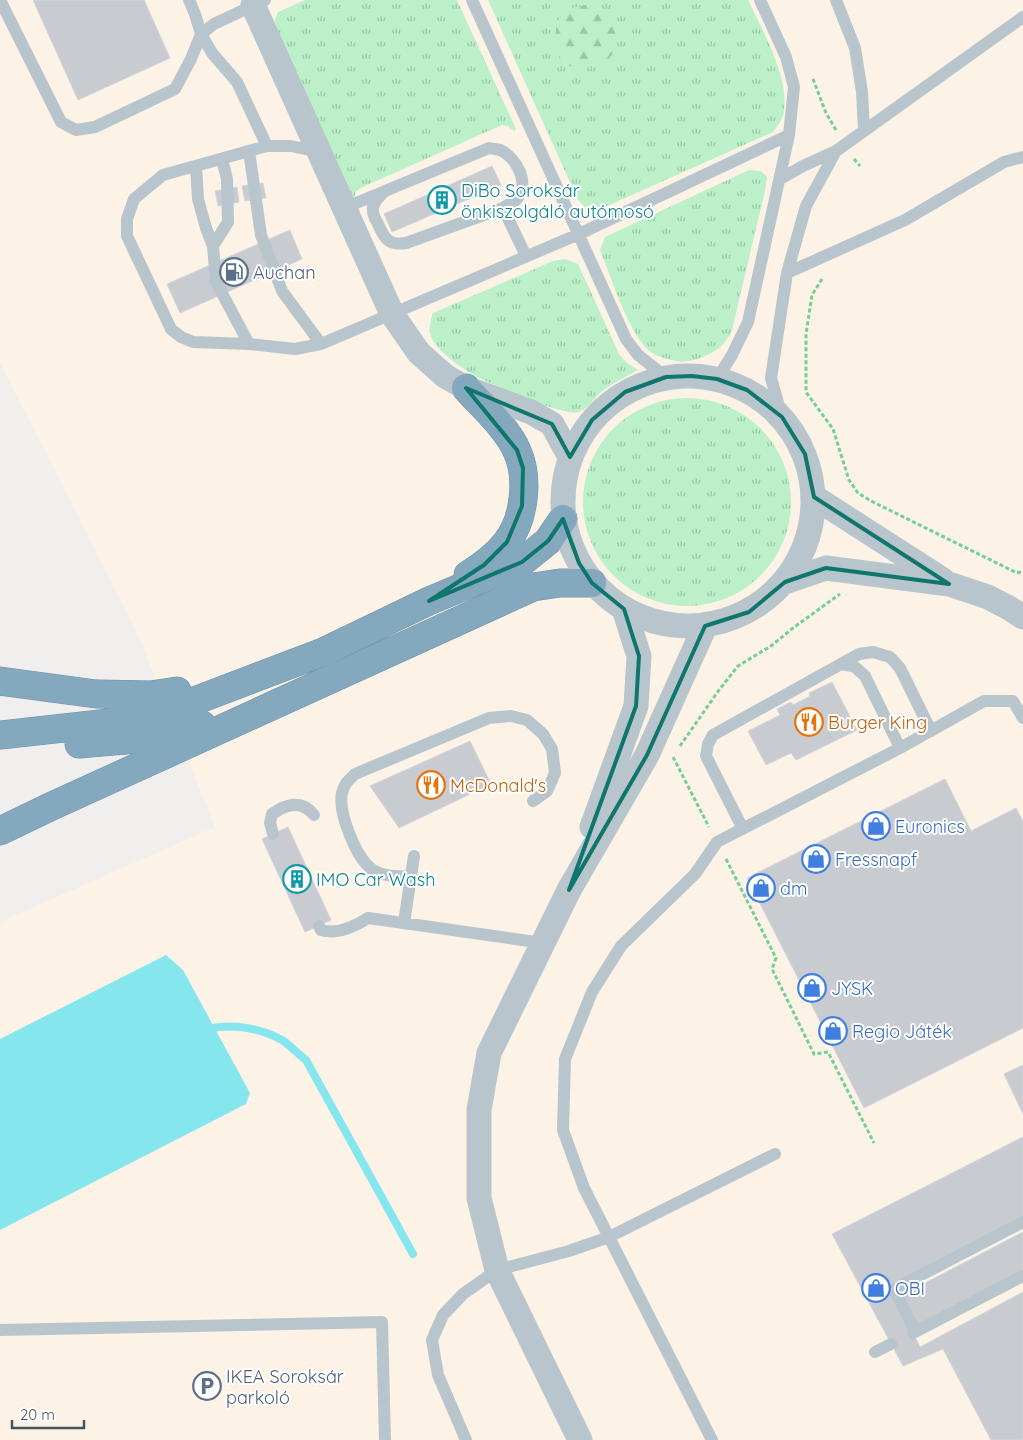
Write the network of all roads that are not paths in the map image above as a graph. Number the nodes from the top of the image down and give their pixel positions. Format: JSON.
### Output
{"nodes":[{"id":1,"x":0,"y":0,"type":"edge"},
{"id":2,"x":189,"y":0,"type":"edge"},
{"id":3,"x":472,"y":0,"type":"edge"},
{"id":4,"x":760,"y":0,"type":"edge"},
{"id":5,"x":836,"y":0,"type":"edge"},
{"id":6,"x":256,"y":2,"type":"edge"},
{"id":7,"x":1022,"y":19,"type":"edge"},
{"id":8,"x":201,"y":34,"type":"junction"},
{"id":9,"x":864,"y":131,"type":"junction"},
{"id":10,"x":789,"y":135,"type":"junction"},
{"id":11,"x":267,"y":146,"type":"junction"},
{"id":12,"x":841,"y":148,"type":"junction"},
{"id":13,"x":248,"y":151,"type":"junction"},
{"id":14,"x":319,"y":152,"type":"junction"},
{"id":15,"x":1023,"y":157,"type":"edge"},
{"id":16,"x":222,"y":158,"type":"junction"},
{"id":17,"x":196,"y":166,"type":"junction"},
{"id":18,"x":780,"y":179,"type":"junction"},
{"id":19,"x":385,"y":191,"type":"junction"},
{"id":20,"x":344,"y":208,"type":"junction"},
{"id":21,"x":502,"y":208,"type":"junction"},
{"id":22,"x":579,"y":234,"type":"junction"},
{"id":23,"x":213,"y":246,"type":"junction"},
{"id":24,"x":526,"y":256,"type":"junction"},
{"id":25,"x":787,"y":273,"type":"junction"},
{"id":26,"x":392,"y":314,"type":"junction"},
{"id":27,"x":249,"y":344,"type":"junction"},
{"id":28,"x":321,"y":344,"type":"junction"},
{"id":29,"x":666,"y":377,"type":"junction"},
{"id":30,"x":717,"y":379,"type":"junction"},
{"id":31,"x":466,"y":388,"type":"junction"},
{"id":32,"x":782,"y":417,"type":"junction"},
{"id":33,"x":570,"y":457,"type":"junction"},
{"id":34,"x":814,"y":497,"type":"junction"},
{"id":35,"x":563,"y":519,"type":"junction"},
{"id":36,"x":785,"y":582,"type":"junction"},
{"id":37,"x":592,"y":583,"type":"junction"},
{"id":38,"x":949,"y":584,"type":"junction"},
{"id":39,"x":429,"y":601,"type":"junction"},
{"id":40,"x":624,"y":609,"type":"junction"},
{"id":41,"x":1023,"y":616,"type":"edge"},
{"id":42,"x":705,"y":626,"type":"junction"},
{"id":43,"x":323,"y":652,"type":"junction"},
{"id":44,"x":841,"y":664,"type":"junction"},
{"id":45,"x":0,"y":681,"type":"edge"},
{"id":46,"x":292,"y":697,"type":"junction"},
{"id":47,"x":1023,"y":718,"type":"edge"},
{"id":48,"x":931,"y":731,"type":"junction"},
{"id":49,"x":0,"y":735,"type":"edge"},
{"id":50,"x":0,"y":744,"type":"edge"},
{"id":51,"x":900,"y":748,"type":"junction"},
{"id":52,"x":533,"y":801,"type":"dead end"},
{"id":53,"x":314,"y":815,"type":"dead end"},
{"id":54,"x":742,"y":829,"type":"junction"},
{"id":55,"x":0,"y":831,"type":"edge"},
{"id":56,"x":273,"y":834,"type":"dead end"},
{"id":57,"x":414,"y":856,"type":"dead end"},
{"id":58,"x":411,"y":877,"type":"junction"},
{"id":59,"x":569,"y":890,"type":"junction"},
{"id":60,"x":404,"y":923,"type":"junction"},
{"id":61,"x":319,"y":926,"type":"dead end"},
{"id":62,"x":543,"y":943,"type":"junction"},
{"id":63,"x":775,"y":1154,"type":"dead end"},
{"id":64,"x":1023,"y":1222,"type":"edge"},
{"id":65,"x":609,"y":1237,"type":"junction"},
{"id":66,"x":497,"y":1270,"type":"junction"},
{"id":67,"x":1023,"y":1276,"type":"edge"},
{"id":68,"x":0,"y":1330,"type":"edge"},
{"id":69,"x":891,"y":1344,"type":"dead end"},
{"id":70,"x":875,"y":1352,"type":"dead end"},
{"id":71,"x":385,"y":1440,"type":"edge"},
{"id":72,"x":466,"y":1440,"type":"edge"},
{"id":73,"x":580,"y":1440,"type":"edge"},
{"id":74,"x":712,"y":1440,"type":"edge"}],
"edges":[{"from":1,"to":8,"type":"lane"},
{"from":2,"to":8,"type":"lane"},
{"from":3,"to":22,"type":"lane"},
{"from":4,"to":10,"type":"lane"},
{"from":5,"to":9,"type":"lane"},
{"from":6,"to":8,"type":"lane"},
{"from":6,"to":14,"type":"street"},
{"from":7,"to":9,"type":"lane"},
{"from":8,"to":11,"type":"lane"},
{"from":9,"to":12,"type":"lane"},
{"from":10,"to":18,"type":"lane"},
{"from":10,"to":22,"type":"lane"},
{"from":11,"to":13,"type":"lane"},
{"from":11,"to":14,"type":"lane"},
{"from":12,"to":18,"type":"lane"},
{"from":12,"to":25,"type":"lane"},
{"from":13,"to":16,"type":"lane"},
{"from":13,"to":28,"type":"lane"},
{"from":14,"to":20,"type":"street"},
{"from":15,"to":25,"type":"lane"},
{"from":16,"to":17,"type":"lane"},
{"from":16,"to":23,"type":"lane"},
{"from":17,"to":23,"type":"lane"},
{"from":17,"to":27,"type":"lane"},
{"from":18,"to":30,"type":"lane"},
{"from":19,"to":20,"type":"lane"},
{"from":19,"to":21,"type":"lane"},
{"from":19,"to":21,"type":"lane"},
{"from":20,"to":26,"type":"street"},
{"from":21,"to":24,"type":"lane"},
{"from":22,"to":24,"type":"lane"},
{"from":22,"to":29,"type":"lane"},
{"from":23,"to":27,"type":"lane"},
{"from":24,"to":26,"type":"lane"},
{"from":25,"to":32,"type":"lane"},
{"from":26,"to":28,"type":"lane"},
{"from":26,"to":31,"type":"street"},
{"from":27,"to":28,"type":"lane"},
{"from":29,"to":30,"type":"street"},
{"from":29,"to":33,"type":"street"},
{"from":30,"to":32,"type":"street"},
{"from":31,"to":33,"type":"street"},
{"from":31,"to":39,"type":"highway"},
{"from":32,"to":34,"type":"street"},
{"from":33,"to":35,"type":"street"},
{"from":34,"to":36,"type":"street"},
{"from":34,"to":38,"type":"street"},
{"from":35,"to":37,"type":"street"},
{"from":35,"to":39,"type":"highway"},
{"from":36,"to":38,"type":"street"},
{"from":36,"to":42,"type":"street"},
{"from":37,"to":40,"type":"street"},
{"from":37,"to":46,"type":"highway"},
{"from":38,"to":41,"type":"street"},
{"from":39,"to":43,"type":"highway"},
{"from":40,"to":42,"type":"street"},
{"from":40,"to":59,"type":"street"},
{"from":42,"to":59,"type":"street"},
{"from":43,"to":45,"type":"highway"},
{"from":43,"to":49,"type":"highway"},
{"from":44,"to":48,"type":"lane"},
{"from":44,"to":51,"type":"lane"},
{"from":44,"to":54,"type":"lane"},
{"from":46,"to":50,"type":"highway"},
{"from":46,"to":55,"type":"highway"},
{"from":47,"to":48,"type":"lane"},
{"from":48,"to":51,"type":"lane"},
{"from":51,"to":54,"type":"lane"},
{"from":52,"to":58,"type":"lane"},
{"from":53,"to":56,"type":"lane"},
{"from":54,"to":65,"type":"lane"},
{"from":57,"to":58,"type":"lane"},
{"from":58,"to":60,"type":"lane"},
{"from":59,"to":62,"type":"street"},
{"from":60,"to":61,"type":"lane"},
{"from":60,"to":62,"type":"lane"},
{"from":62,"to":66,"type":"street"},
{"from":63,"to":65,"type":"lane"},
{"from":64,"to":67,"type":"lane"},
{"from":65,"to":66,"type":"lane"},
{"from":65,"to":74,"type":"lane"},
{"from":66,"to":72,"type":"lane"},
{"from":66,"to":73,"type":"street"},
{"from":68,"to":71,"type":"lane"},
{"from":69,"to":70,"type":"lane"}]}
